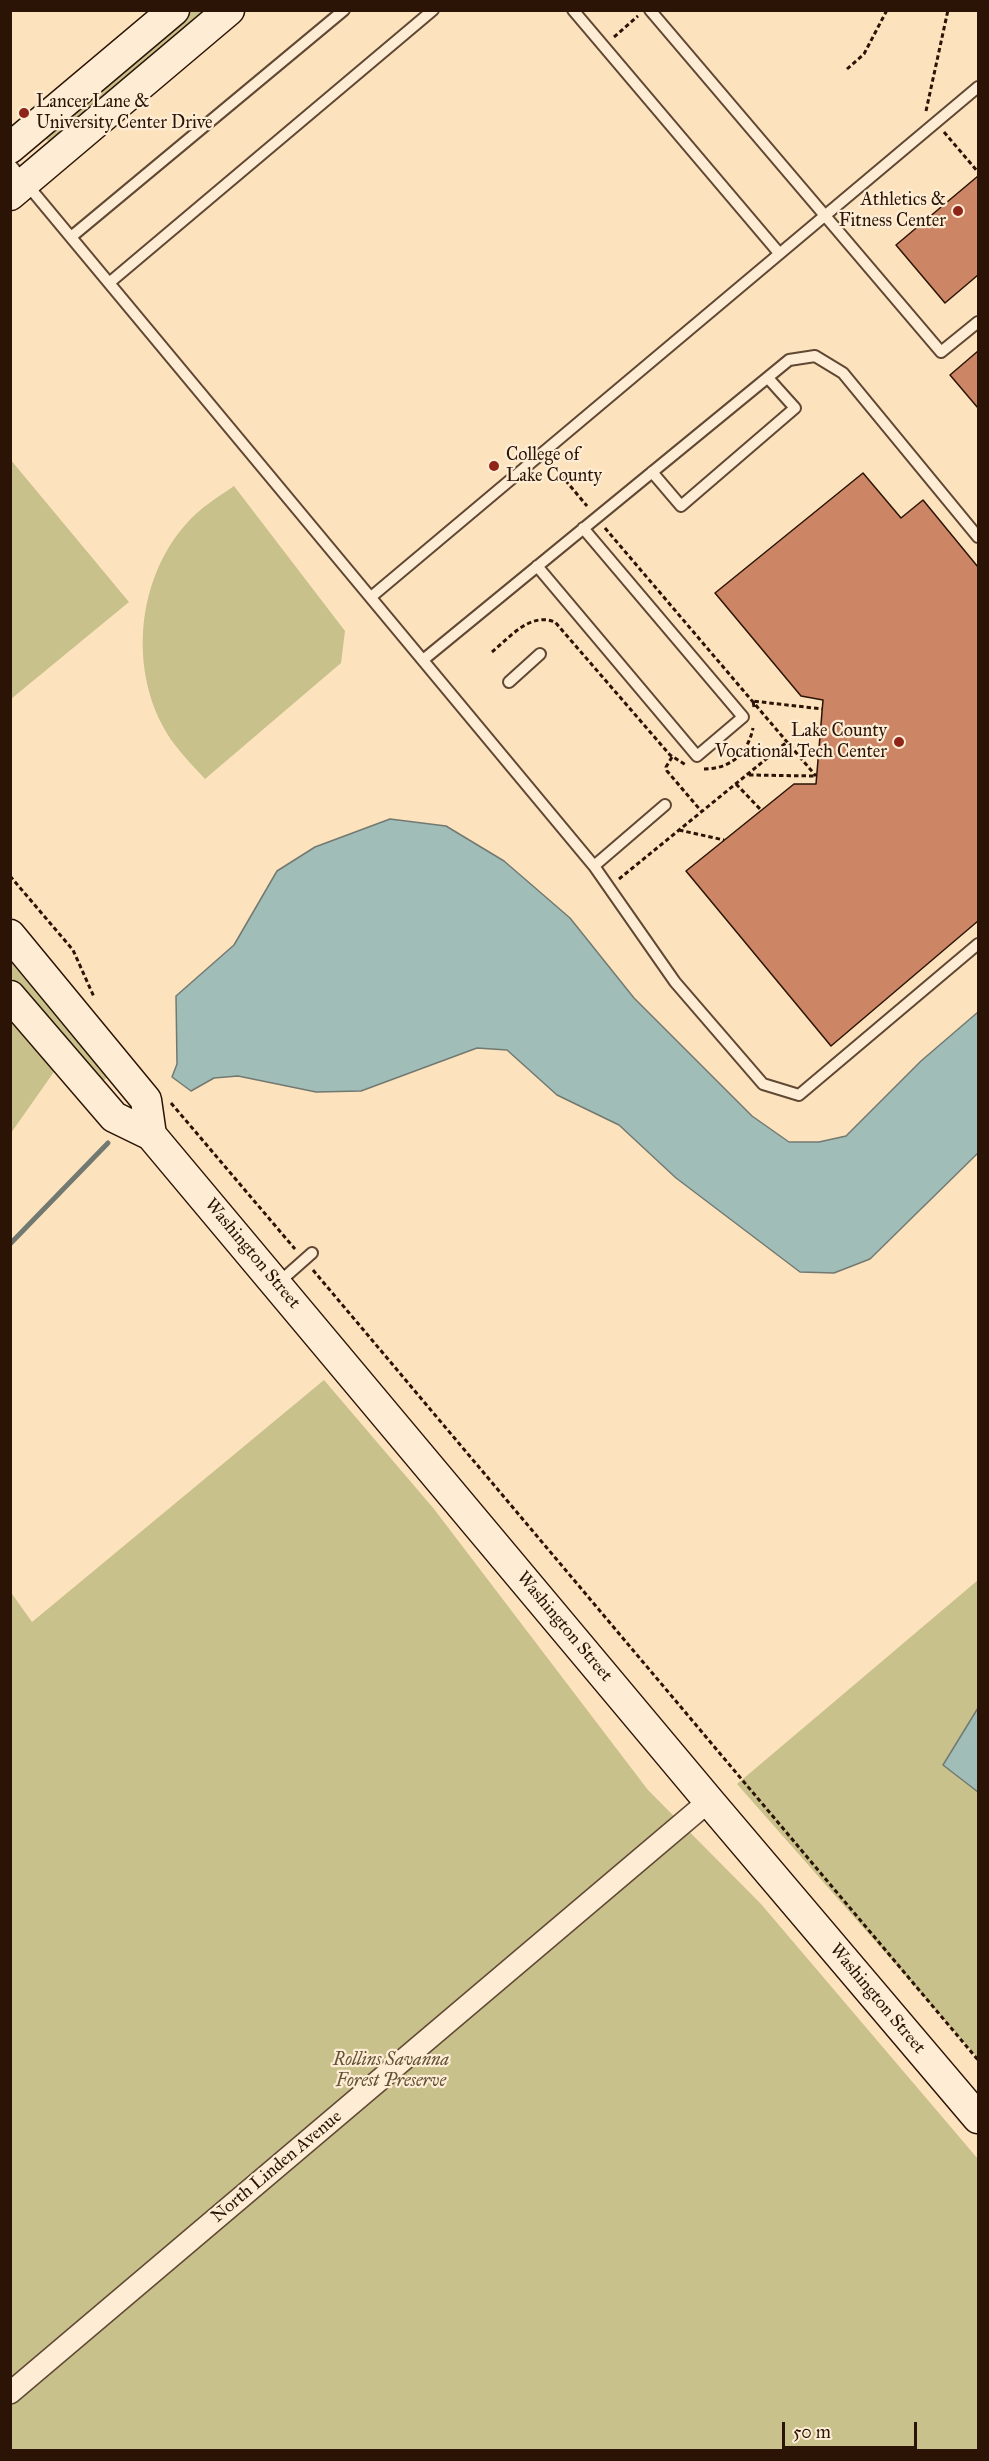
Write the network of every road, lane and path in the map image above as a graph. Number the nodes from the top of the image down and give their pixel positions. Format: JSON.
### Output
{"nodes":[{"id":1,"x":174,"y":10,"type":"edge"},
{"id":2,"x":229,"y":10,"type":"edge"},
{"id":3,"x":344,"y":10,"type":"edge"},
{"id":4,"x":434,"y":10,"type":"edge"},
{"id":5,"x":573,"y":10,"type":"edge"},
{"id":6,"x":645,"y":10,"type":"edge"},
{"id":7,"x":650,"y":10,"type":"edge"},
{"id":8,"x":887,"y":10,"type":"edge"},
{"id":9,"x":603,"y":46,"type":"junction"},
{"id":10,"x":847,"y":69,"type":"dead end"},
{"id":11,"x":978,"y":87,"type":"edge"},
{"id":12,"x":10,"y":148,"type":"edge"},
{"id":13,"x":16,"y":180,"type":"edge"},
{"id":14,"x":824,"y":215,"type":"junction"},
{"id":15,"x":71,"y":237,"type":"junction"},
{"id":16,"x":779,"y":253,"type":"junction"},
{"id":17,"x":109,"y":283,"type":"junction"},
{"id":18,"x":978,"y":322,"type":"edge"},
{"id":19,"x":768,"y":378,"type":"junction"},
{"id":20,"x":543,"y":452,"type":"junction"},
{"id":21,"x":652,"y":472,"type":"junction"},
{"id":22,"x":597,"y":518,"type":"junction"},
{"id":23,"x":584,"y":528,"type":"junction"},
{"id":24,"x":978,"y":537,"type":"edge"},
{"id":25,"x":537,"y":566,"type":"junction"},
{"id":26,"x":371,"y":597,"type":"junction"},
{"id":27,"x":540,"y":654,"type":"dead end"},
{"id":28,"x":423,"y":660,"type":"junction"},
{"id":29,"x":509,"y":682,"type":"dead end"},
{"id":30,"x":753,"y":701,"type":"junction"},
{"id":31,"x":822,"y":709,"type":"dead end"},
{"id":32,"x":788,"y":742,"type":"junction"},
{"id":33,"x":672,"y":757,"type":"dead end"},
{"id":34,"x":747,"y":774,"type":"junction"},
{"id":35,"x":736,"y":784,"type":"junction"},
{"id":36,"x":665,"y":806,"type":"dead end"},
{"id":37,"x":761,"y":810,"type":"dead end"},
{"id":38,"x":702,"y":812,"type":"junction"},
{"id":39,"x":680,"y":830,"type":"junction"},
{"id":40,"x":724,"y":840,"type":"dead end"},
{"id":41,"x":594,"y":866,"type":"junction"},
{"id":42,"x":10,"y":876,"type":"edge"},
{"id":43,"x":609,"y":888,"type":"junction"},
{"id":44,"x":10,"y":935,"type":"edge"},
{"id":45,"x":978,"y":944,"type":"edge"},
{"id":46,"x":10,"y":996,"type":"edge"},
{"id":47,"x":95,"y":1000,"type":"dead end"},
{"id":48,"x":166,"y":1098,"type":"dead end"},
{"id":49,"x":151,"y":1135,"type":"junction"},
{"id":50,"x":308,"y":1257,"type":"junction"},
{"id":51,"x":277,"y":1284,"type":"junction"},
{"id":52,"x":709,"y":1801,"type":"junction"},
{"id":53,"x":978,"y":2060,"type":"edge"},
{"id":54,"x":978,"y":2118,"type":"edge"},
{"id":55,"x":10,"y":2393,"type":"edge"}],
"edges":[{"from":1,"to":12,"type":"main road"},
{"from":2,"to":13,"type":"main road"},
{"from":3,"to":15,"type":"lane"},
{"from":4,"to":17,"type":"lane"},
{"from":5,"to":9,"type":"lane"},
{"from":6,"to":9,"type":"path"},
{"from":7,"to":14,"type":"lane"},
{"from":8,"to":10,"type":"path"},
{"from":9,"to":16,"type":"lane"},
{"from":11,"to":14,"type":"lane"},
{"from":13,"to":15,"type":"lane"},
{"from":14,"to":16,"type":"lane"},
{"from":14,"to":18,"type":"lane"},
{"from":15,"to":17,"type":"lane"},
{"from":16,"to":20,"type":"lane"},
{"from":17,"to":26,"type":"lane"},
{"from":19,"to":21,"type":"lane"},
{"from":19,"to":21,"type":"lane"},
{"from":19,"to":24,"type":"lane"},
{"from":20,"to":22,"type":"path"},
{"from":20,"to":26,"type":"lane"},
{"from":21,"to":22,"type":"lane"},
{"from":22,"to":23,"type":"lane"},
{"from":22,"to":30,"type":"path"},
{"from":23,"to":25,"type":"lane"},
{"from":23,"to":25,"type":"lane"},
{"from":25,"to":28,"type":"lane"},
{"from":26,"to":28,"type":"lane"},
{"from":27,"to":29,"type":"lane"},
{"from":28,"to":41,"type":"lane"},
{"from":30,"to":31,"type":"path"},
{"from":30,"to":32,"type":"path"},
{"from":32,"to":34,"type":"path"},
{"from":32,"to":34,"type":"path"},
{"from":33,"to":38,"type":"path"},
{"from":34,"to":35,"type":"path"},
{"from":35,"to":37,"type":"path"},
{"from":35,"to":38,"type":"path"},
{"from":36,"to":41,"type":"lane"},
{"from":38,"to":39,"type":"path"},
{"from":39,"to":40,"type":"path"},
{"from":39,"to":43,"type":"path"},
{"from":41,"to":43,"type":"lane"},
{"from":42,"to":47,"type":"path"},
{"from":43,"to":45,"type":"lane"},
{"from":44,"to":49,"type":"main road"},
{"from":46,"to":49,"type":"main road","name":"Washington Street"},
{"from":48,"to":50,"type":"path"},
{"from":49,"to":51,"type":"main road","name":"Washington Street"},
{"from":50,"to":51,"type":"lane"},
{"from":50,"to":53,"type":"path"},
{"from":51,"to":52,"type":"main road","name":"Washington Street"},
{"from":52,"to":54,"type":"main road","name":"Washington Street"},
{"from":52,"to":55,"type":"street","name":"North Linden Avenue"}]}
